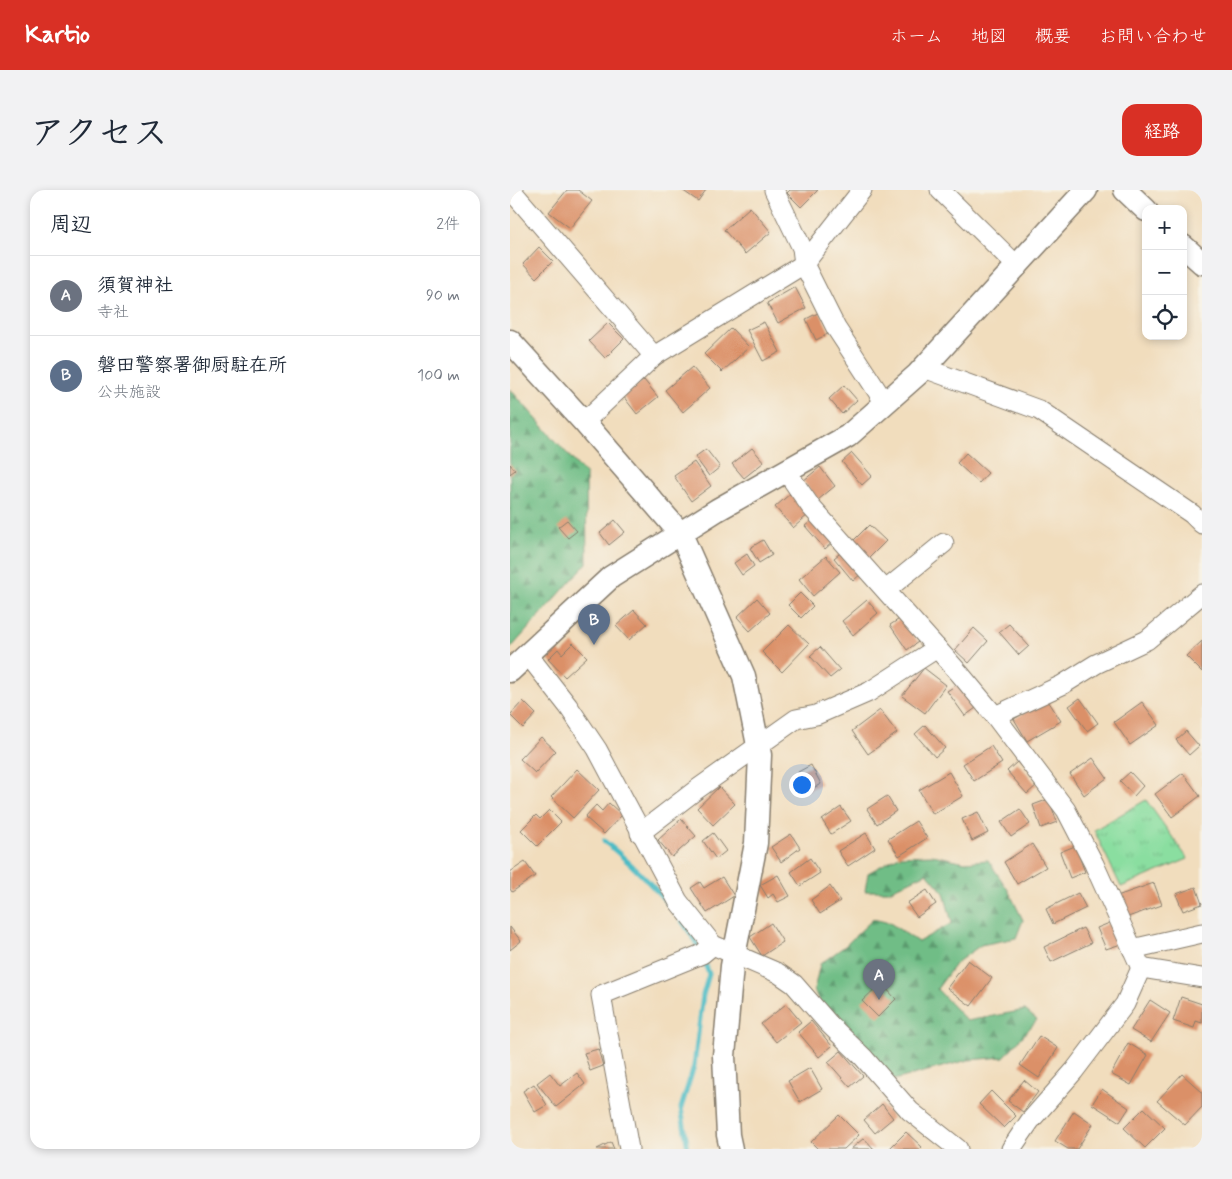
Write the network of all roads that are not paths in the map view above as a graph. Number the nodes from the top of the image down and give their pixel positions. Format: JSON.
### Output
{"nodes":[{"id":1,"x":511,"y":190,"type":"edge"},
{"id":2,"x":774,"y":190,"type":"edge"},
{"id":3,"x":862,"y":190,"type":"edge"},
{"id":4,"x":940,"y":190,"type":"edge"},
{"id":5,"x":1086,"y":190,"type":"edge"},
{"id":6,"x":1125,"y":190,"type":"edge"},
{"id":7,"x":1142,"y":206,"type":"edge"},
{"id":8,"x":1187,"y":250,"type":"edge"},
{"id":9,"x":1202,"y":263,"type":"edge"},
{"id":10,"x":804,"y":264,"type":"junction"},
{"id":11,"x":1018,"y":267,"type":"junction"},
{"id":12,"x":510,"y":340,"type":"edge"},
{"id":13,"x":654,"y":356,"type":"junction"},
{"id":14,"x":924,"y":368,"type":"junction"},
{"id":15,"x":885,"y":403,"type":"junction"},
{"id":16,"x":584,"y":422,"type":"junction"},
{"id":17,"x":786,"y":471,"type":"junction"},
{"id":18,"x":1202,"y":524,"type":"edge"},
{"id":19,"x":681,"y":534,"type":"junction"},
{"id":20,"x":944,"y":543,"type":"dead end"},
{"id":21,"x":886,"y":590,"type":"junction"},
{"id":22,"x":1202,"y":594,"type":"edge"},
{"id":23,"x":937,"y":648,"type":"junction"},
{"id":24,"x":528,"y":655,"type":"junction"},
{"id":25,"x":510,"y":671,"type":"edge"},
{"id":26,"x":995,"y":716,"type":"junction"},
{"id":27,"x":758,"y":745,"type":"junction"},
{"id":28,"x":640,"y":833,"type":"junction"},
{"id":29,"x":1202,"y":933,"type":"edge"},
{"id":30,"x":713,"y":945,"type":"junction"},
{"id":31,"x":1132,"y":948,"type":"junction"},
{"id":32,"x":734,"y":954,"type":"junction"},
{"id":33,"x":1141,"y":968,"type":"junction"},
{"id":34,"x":1202,"y":978,"type":"edge"},
{"id":35,"x":629,"y":1149,"type":"edge"},
{"id":36,"x":731,"y":1149,"type":"edge"},
{"id":37,"x":958,"y":1149,"type":"edge"},
{"id":38,"x":1011,"y":1149,"type":"edge"}],
"edges":[{"from":1,"to":13,"type":"street"},
{"from":2,"to":10,"type":"street"},
{"from":3,"to":10,"type":"street"},
{"from":4,"to":11,"type":"street"},
{"from":5,"to":11,"type":"street"},
{"from":6,"to":7,"type":"street"},
{"from":8,"to":9,"type":"street"},
{"from":10,"to":13,"type":"street"},
{"from":10,"to":15,"type":"street"},
{"from":11,"to":14,"type":"street"},
{"from":12,"to":16,"type":"street"},
{"from":13,"to":16,"type":"street"},
{"from":14,"to":15,"type":"street"},
{"from":14,"to":18,"type":"street"},
{"from":15,"to":17,"type":"street"},
{"from":16,"to":19,"type":"street"},
{"from":17,"to":19,"type":"street"},
{"from":17,"to":21,"type":"street"},
{"from":19,"to":24,"type":"street"},
{"from":19,"to":27,"type":"street"},
{"from":20,"to":21,"type":"street"},
{"from":21,"to":23,"type":"street"},
{"from":22,"to":26,"type":"street"},
{"from":23,"to":26,"type":"street"},
{"from":23,"to":27,"type":"street"},
{"from":24,"to":25,"type":"street"},
{"from":24,"to":28,"type":"street"},
{"from":26,"to":31,"type":"street"},
{"from":27,"to":28,"type":"street"},
{"from":27,"to":32,"type":"street"},
{"from":28,"to":30,"type":"street"},
{"from":29,"to":31,"type":"street"},
{"from":30,"to":32,"type":"street"},
{"from":30,"to":35,"type":"street"},
{"from":31,"to":33,"type":"street"},
{"from":32,"to":36,"type":"street"},
{"from":32,"to":37,"type":"street"},
{"from":33,"to":34,"type":"street"},
{"from":33,"to":38,"type":"street"}]}
